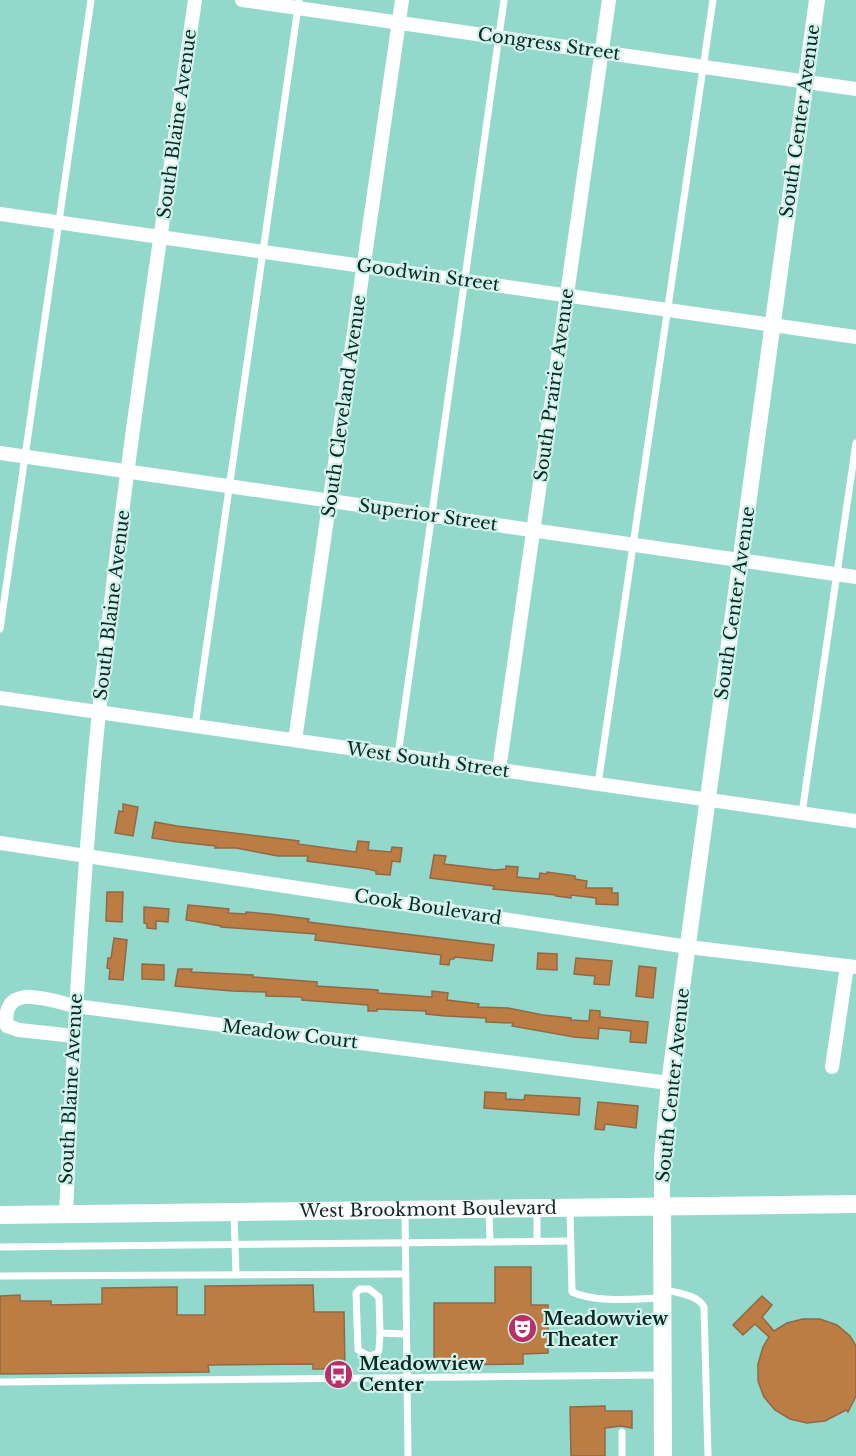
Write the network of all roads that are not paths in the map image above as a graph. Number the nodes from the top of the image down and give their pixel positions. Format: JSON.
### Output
{"nodes":[{"id":1,"x":91,"y":0,"type":"edge"},
{"id":2,"x":195,"y":0,"type":"edge"},
{"id":3,"x":242,"y":0,"type":"edge"},
{"id":4,"x":402,"y":0,"type":"edge"},
{"id":5,"x":504,"y":0,"type":"edge"},
{"id":6,"x":609,"y":0,"type":"edge"},
{"id":7,"x":713,"y":0,"type":"edge"},
{"id":8,"x":817,"y":0,"type":"edge"},
{"id":9,"x":298,"y":4,"type":"edge"},
{"id":10,"x":399,"y":22,"type":"junction"},
{"id":11,"x":499,"y":37,"type":"junction"},
{"id":12,"x":602,"y":52,"type":"junction"},
{"id":13,"x":703,"y":67,"type":"junction"},
{"id":14,"x":806,"y":81,"type":"junction"},
{"id":15,"x":856,"y":88,"type":"edge"},
{"id":16,"x":0,"y":214,"type":"edge"},
{"id":17,"x":59,"y":222,"type":"junction"},
{"id":18,"x":161,"y":237,"type":"junction"},
{"id":19,"x":263,"y":251,"type":"junction"},
{"id":20,"x":364,"y":266,"type":"junction"},
{"id":21,"x":465,"y":280,"type":"junction"},
{"id":22,"x":567,"y":295,"type":"junction"},
{"id":23,"x":668,"y":310,"type":"junction"},
{"id":24,"x":773,"y":325,"type":"junction"},
{"id":25,"x":856,"y":337,"type":"edge"},
{"id":26,"x":856,"y":443,"type":"edge"},
{"id":27,"x":0,"y":453,"type":"edge"},
{"id":28,"x":25,"y":457,"type":"junction"},
{"id":29,"x":127,"y":472,"type":"junction"},
{"id":30,"x":229,"y":486,"type":"junction"},
{"id":31,"x":330,"y":501,"type":"junction"},
{"id":32,"x":432,"y":516,"type":"junction"},
{"id":33,"x":533,"y":530,"type":"junction"},
{"id":34,"x":633,"y":545,"type":"junction"},
{"id":35,"x":741,"y":560,"type":"junction"},
{"id":36,"x":837,"y":574,"type":"junction"},
{"id":37,"x":856,"y":577,"type":"edge"},
{"id":38,"x":0,"y":629,"type":"edge"},
{"id":39,"x":0,"y":698,"type":"edge"},
{"id":40,"x":99,"y":713,"type":"junction"},
{"id":41,"x":195,"y":726,"type":"junction"},
{"id":42,"x":296,"y":740,"type":"junction"},
{"id":43,"x":398,"y":755,"type":"junction"},
{"id":44,"x":499,"y":770,"type":"junction"},
{"id":45,"x":598,"y":784,"type":"junction"},
{"id":46,"x":708,"y":800,"type":"junction"},
{"id":47,"x":802,"y":813,"type":"junction"},
{"id":48,"x":856,"y":821,"type":"edge"},
{"id":49,"x":0,"y":843,"type":"edge"},
{"id":50,"x":85,"y":855,"type":"junction"},
{"id":51,"x":688,"y":947,"type":"junction"},
{"id":52,"x":851,"y":966,"type":"edge"},
{"id":53,"x":75,"y":1006,"type":"junction"},
{"id":54,"x":74,"y":1036,"type":"junction"},
{"id":55,"x":832,"y":1067,"type":"dead end"},
{"id":56,"x":669,"y":1083,"type":"junction"},
{"id":57,"x":856,"y":1204,"type":"edge"},
{"id":58,"x":662,"y":1206,"type":"junction"},
{"id":59,"x":570,"y":1207,"type":"junction"},
{"id":60,"x":489,"y":1208,"type":"junction"},
{"id":61,"x":537,"y":1208,"type":"junction"},
{"id":62,"x":405,"y":1209,"type":"junction"},
{"id":63,"x":234,"y":1212,"type":"junction"},
{"id":64,"x":66,"y":1214,"type":"junction"},
{"id":65,"x":0,"y":1215,"type":"edge"},
{"id":66,"x":537,"y":1241,"type":"junction"},
{"id":67,"x":570,"y":1241,"type":"junction"},
{"id":68,"x":490,"y":1242,"type":"junction"},
{"id":69,"x":235,"y":1243,"type":"junction"},
{"id":70,"x":405,"y":1243,"type":"junction"},
{"id":71,"x":0,"y":1247,"type":"edge"},
{"id":72,"x":236,"y":1274,"type":"junction"},
{"id":73,"x":405,"y":1274,"type":"junction"},
{"id":74,"x":0,"y":1276,"type":"edge"},
{"id":75,"x":663,"y":1294,"type":"junction"},
{"id":76,"x":380,"y":1334,"type":"junction"},
{"id":77,"x":406,"y":1334,"type":"junction"},
{"id":78,"x":664,"y":1375,"type":"junction"},
{"id":79,"x":407,"y":1377,"type":"junction"},
{"id":80,"x":0,"y":1382,"type":"edge"},
{"id":81,"x":622,"y":1432,"type":"dead end"},
{"id":82,"x":408,"y":1456,"type":"edge"},
{"id":83,"x":622,"y":1456,"type":"edge"},
{"id":84,"x":663,"y":1456,"type":"edge"},
{"id":85,"x":708,"y":1456,"type":"edge"}],
"edges":[{"from":1,"to":17,"type":"lane"},
{"from":2,"to":18,"type":"street","name":"South Blaine Avenue"},
{"from":3,"to":9,"type":"street","name":"Congress Street"},
{"from":4,"to":10,"type":"street","name":"South Cleveland Avenue"},
{"from":5,"to":11,"type":"lane"},
{"from":6,"to":12,"type":"street","name":"South Prairie Avenue"},
{"from":7,"to":13,"type":"lane"},
{"from":8,"to":14,"type":"street","name":"South Center Avenue"},
{"from":9,"to":10,"type":"street","name":"Congress Street"},
{"from":9,"to":19,"type":"lane"},
{"from":10,"to":11,"type":"street","name":"Congress Street"},
{"from":10,"to":20,"type":"street","name":"South Cleveland Avenue"},
{"from":11,"to":12,"type":"street","name":"Congress Street"},
{"from":11,"to":21,"type":"lane"},
{"from":12,"to":13,"type":"street","name":"Congress Street"},
{"from":12,"to":22,"type":"street","name":"South Prairie Avenue"},
{"from":13,"to":14,"type":"street","name":"Congress Street"},
{"from":13,"to":23,"type":"lane"},
{"from":14,"to":15,"type":"street","name":"Congress Street"},
{"from":14,"to":24,"type":"street","name":"South Center Avenue"},
{"from":16,"to":17,"type":"street","name":"Goodwin Street"},
{"from":17,"to":18,"type":"street","name":"Goodwin Street"},
{"from":17,"to":28,"type":"lane"},
{"from":18,"to":19,"type":"street","name":"Goodwin Street"},
{"from":18,"to":29,"type":"street","name":"South Blaine Avenue"},
{"from":19,"to":20,"type":"street","name":"Goodwin Street"},
{"from":19,"to":30,"type":"lane"},
{"from":20,"to":21,"type":"street","name":"Goodwin Street"},
{"from":20,"to":31,"type":"street","name":"South Cleveland Avenue"},
{"from":21,"to":22,"type":"street","name":"Goodwin Street"},
{"from":21,"to":32,"type":"lane"},
{"from":22,"to":23,"type":"street","name":"Goodwin Street"},
{"from":22,"to":33,"type":"street","name":"South Prairie Avenue"},
{"from":23,"to":24,"type":"street","name":"Goodwin Street"},
{"from":23,"to":34,"type":"lane"},
{"from":24,"to":25,"type":"street","name":"Goodwin Street"},
{"from":24,"to":35,"type":"street","name":"South Center Avenue"},
{"from":26,"to":36,"type":"lane"},
{"from":27,"to":28,"type":"street","name":"Superior Street"},
{"from":28,"to":29,"type":"street","name":"Superior Street"},
{"from":28,"to":38,"type":"lane"},
{"from":29,"to":30,"type":"street","name":"Superior Street"},
{"from":29,"to":40,"type":"street","name":"South Blaine Avenue"},
{"from":30,"to":31,"type":"street","name":"Superior Street"},
{"from":30,"to":41,"type":"lane"},
{"from":31,"to":32,"type":"street","name":"Superior Street"},
{"from":31,"to":42,"type":"street","name":"South Cleveland Avenue"},
{"from":32,"to":33,"type":"street","name":"Superior Street"},
{"from":32,"to":43,"type":"lane"},
{"from":33,"to":34,"type":"street","name":"Superior Street"},
{"from":33,"to":44,"type":"street","name":"South Prairie Avenue"},
{"from":34,"to":35,"type":"street","name":"Superior Street"},
{"from":34,"to":45,"type":"lane"},
{"from":35,"to":36,"type":"street","name":"Superior Street"},
{"from":35,"to":46,"type":"street","name":"South Center Avenue"},
{"from":36,"to":37,"type":"street","name":"Superior Street"},
{"from":36,"to":47,"type":"lane"},
{"from":39,"to":40,"type":"street","name":"West South Street"},
{"from":40,"to":41,"type":"street","name":"West South Street"},
{"from":40,"to":50,"type":"street","name":"South Blaine Avenue"},
{"from":41,"to":42,"type":"street","name":"West South Street"},
{"from":42,"to":43,"type":"street","name":"West South Street"},
{"from":43,"to":44,"type":"street","name":"West South Street"},
{"from":44,"to":45,"type":"street","name":"West South Street"},
{"from":45,"to":46,"type":"street","name":"West South Street"},
{"from":46,"to":47,"type":"street","name":"West South Street"},
{"from":46,"to":51,"type":"street","name":"South Center Avenue"},
{"from":47,"to":48,"type":"street","name":"West South Street"},
{"from":49,"to":50,"type":"street","name":"Cook Boulevard"},
{"from":50,"to":51,"type":"street","name":"Cook Boulevard"},
{"from":50,"to":53,"type":"street","name":"South Blaine Avenue"},
{"from":51,"to":52,"type":"street","name":"Cook Boulevard"},
{"from":51,"to":56,"type":"street","name":"South Center Avenue"},
{"from":52,"to":55,"type":"street"},
{"from":53,"to":54,"type":"street","name":"South Blaine Avenue"},
{"from":53,"to":54,"type":"street","name":"Meadow Court"},
{"from":53,"to":56,"type":"street","name":"Meadow Court"},
{"from":54,"to":64,"type":"street","name":"South Blaine Avenue"},
{"from":56,"to":58,"type":"street","name":"South Center Avenue"},
{"from":57,"to":58,"type":"main road","name":"West Brookmont Boulevard"},
{"from":58,"to":59,"type":"main road","name":"West Brookmont Boulevard"},
{"from":58,"to":75,"type":"main road"},
{"from":59,"to":61,"type":"main road","name":"West Brookmont Boulevard"},
{"from":59,"to":67,"type":"lane"},
{"from":60,"to":61,"type":"main road","name":"West Brookmont Boulevard"},
{"from":60,"to":62,"type":"main road","name":"West Brookmont Boulevard"},
{"from":60,"to":68,"type":"lane"},
{"from":61,"to":66,"type":"lane"},
{"from":62,"to":63,"type":"main road","name":"West Brookmont Boulevard"},
{"from":62,"to":70,"type":"lane"},
{"from":63,"to":64,"type":"main road","name":"West Brookmont Boulevard"},
{"from":63,"to":69,"type":"lane"},
{"from":64,"to":65,"type":"main road","name":"West Brookmont Boulevard"},
{"from":66,"to":67,"type":"lane"},
{"from":66,"to":68,"type":"lane"},
{"from":67,"to":75,"type":"lane"},
{"from":68,"to":70,"type":"lane"},
{"from":69,"to":70,"type":"lane"},
{"from":69,"to":71,"type":"lane"},
{"from":69,"to":72,"type":"lane"},
{"from":70,"to":73,"type":"lane"},
{"from":72,"to":73,"type":"lane"},
{"from":72,"to":74,"type":"lane"},
{"from":73,"to":77,"type":"lane"},
{"from":75,"to":78,"type":"main road"},
{"from":75,"to":85,"type":"lane"},
{"from":76,"to":76,"type":"lane"},
{"from":76,"to":77,"type":"lane"},
{"from":77,"to":79,"type":"lane"},
{"from":78,"to":79,"type":"lane"},
{"from":78,"to":84,"type":"main road"},
{"from":79,"to":80,"type":"lane"},
{"from":79,"to":82,"type":"lane"},
{"from":81,"to":83,"type":"lane"}]}
